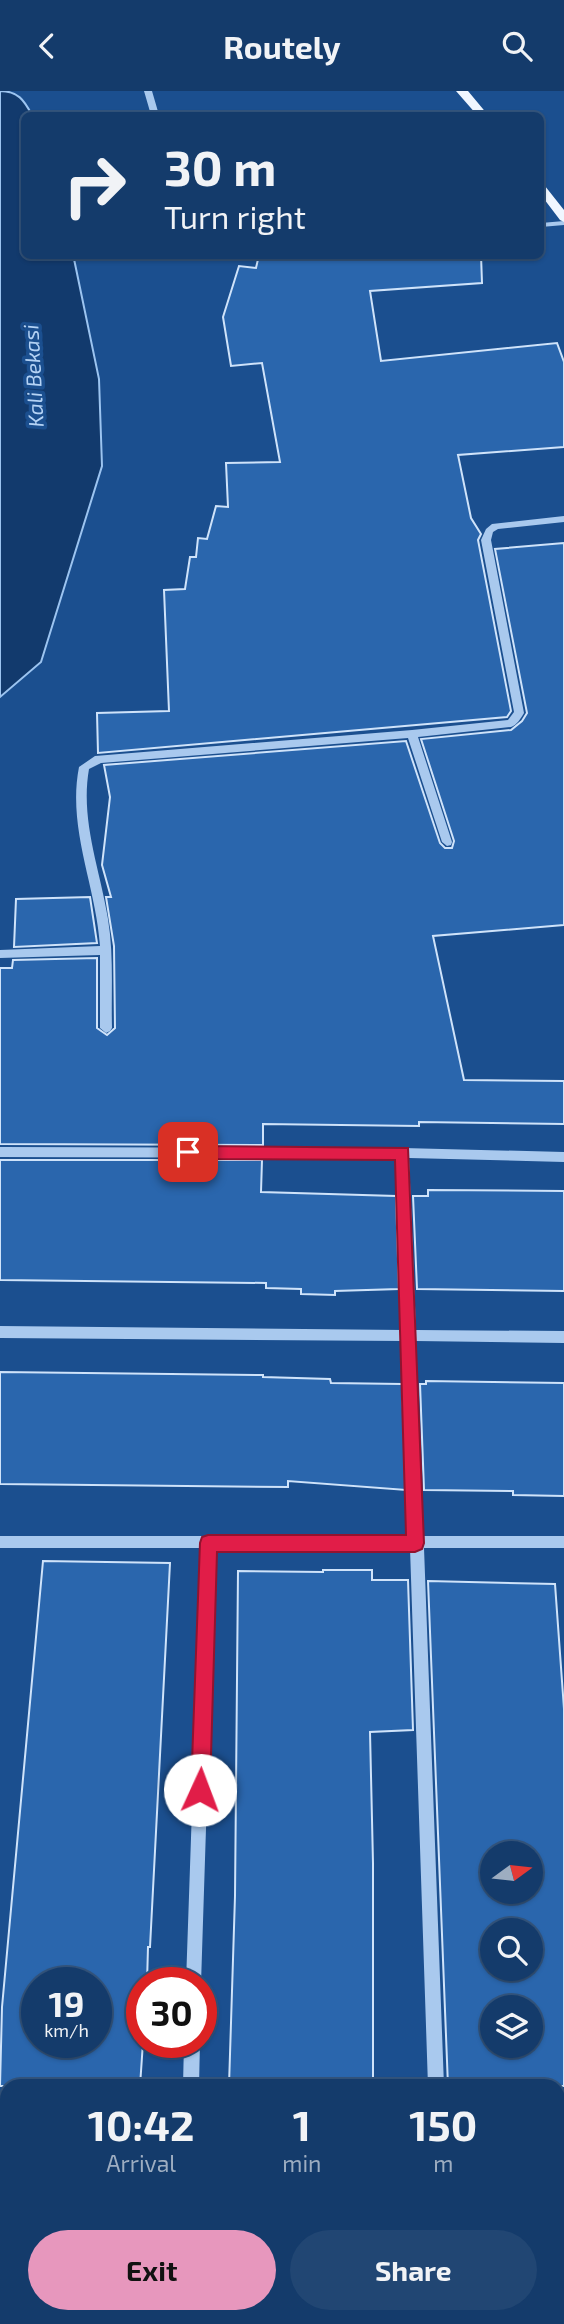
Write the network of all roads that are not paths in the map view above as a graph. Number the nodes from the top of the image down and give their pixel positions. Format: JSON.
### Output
{"nodes":[{"id":1,"x":148,"y":91,"type":"edge"},
{"id":2,"x":462,"y":91,"type":"edge"},
{"id":3,"x":154,"y":112,"type":"edge"},
{"id":4,"x":480,"y":112,"type":"edge"},
{"id":5,"x":544,"y":192,"type":"edge"},
{"id":6,"x":564,"y":221,"type":"edge"},
{"id":7,"x":544,"y":224,"type":"edge"},
{"id":8,"x":564,"y":519,"type":"edge"},
{"id":9,"x":412,"y":734,"type":"junction"},
{"id":10,"x":447,"y":842,"type":"dead end"},
{"id":11,"x":104,"y":950,"type":"junction"},
{"id":12,"x":0,"y":954,"type":"edge"},
{"id":13,"x":106,"y":1028,"type":"dead end"},
{"id":14,"x":0,"y":1152,"type":"edge"},
{"id":15,"x":403,"y":1153,"type":"junction"},
{"id":16,"x":564,"y":1157,"type":"edge"},
{"id":17,"x":0,"y":1332,"type":"edge"},
{"id":18,"x":408,"y":1336,"type":"junction"},
{"id":19,"x":564,"y":1337,"type":"edge"},
{"id":20,"x":0,"y":1542,"type":"edge"},
{"id":21,"x":564,"y":1542,"type":"edge"},
{"id":22,"x":208,"y":1543,"type":"junction"},
{"id":23,"x":415,"y":1543,"type":"junction"},
{"id":24,"x":195,"y":1967,"type":"edge"},
{"id":25,"x":192,"y":2058,"type":"edge"},
{"id":26,"x":191,"y":2079,"type":"edge"},
{"id":27,"x":436,"y":2079,"type":"edge"}],
"edges":[{"from":1,"to":3,"type":"street"},
{"from":2,"to":4,"type":"main road"},
{"from":5,"to":6,"type":"main road"},
{"from":6,"to":7,"type":"street"},
{"from":8,"to":9,"type":"street"},
{"from":9,"to":10,"type":"street"},
{"from":9,"to":11,"type":"street"},
{"from":11,"to":12,"type":"street"},
{"from":11,"to":13,"type":"street"},
{"from":14,"to":15,"type":"street"},
{"from":15,"to":16,"type":"street"},
{"from":15,"to":18,"type":"street"},
{"from":17,"to":18,"type":"street"},
{"from":18,"to":19,"type":"street"},
{"from":18,"to":23,"type":"street"},
{"from":20,"to":22,"type":"street"},
{"from":21,"to":23,"type":"street"},
{"from":22,"to":23,"type":"street"},
{"from":22,"to":24,"type":"street"},
{"from":23,"to":27,"type":"street"},
{"from":25,"to":26,"type":"street"}]}
